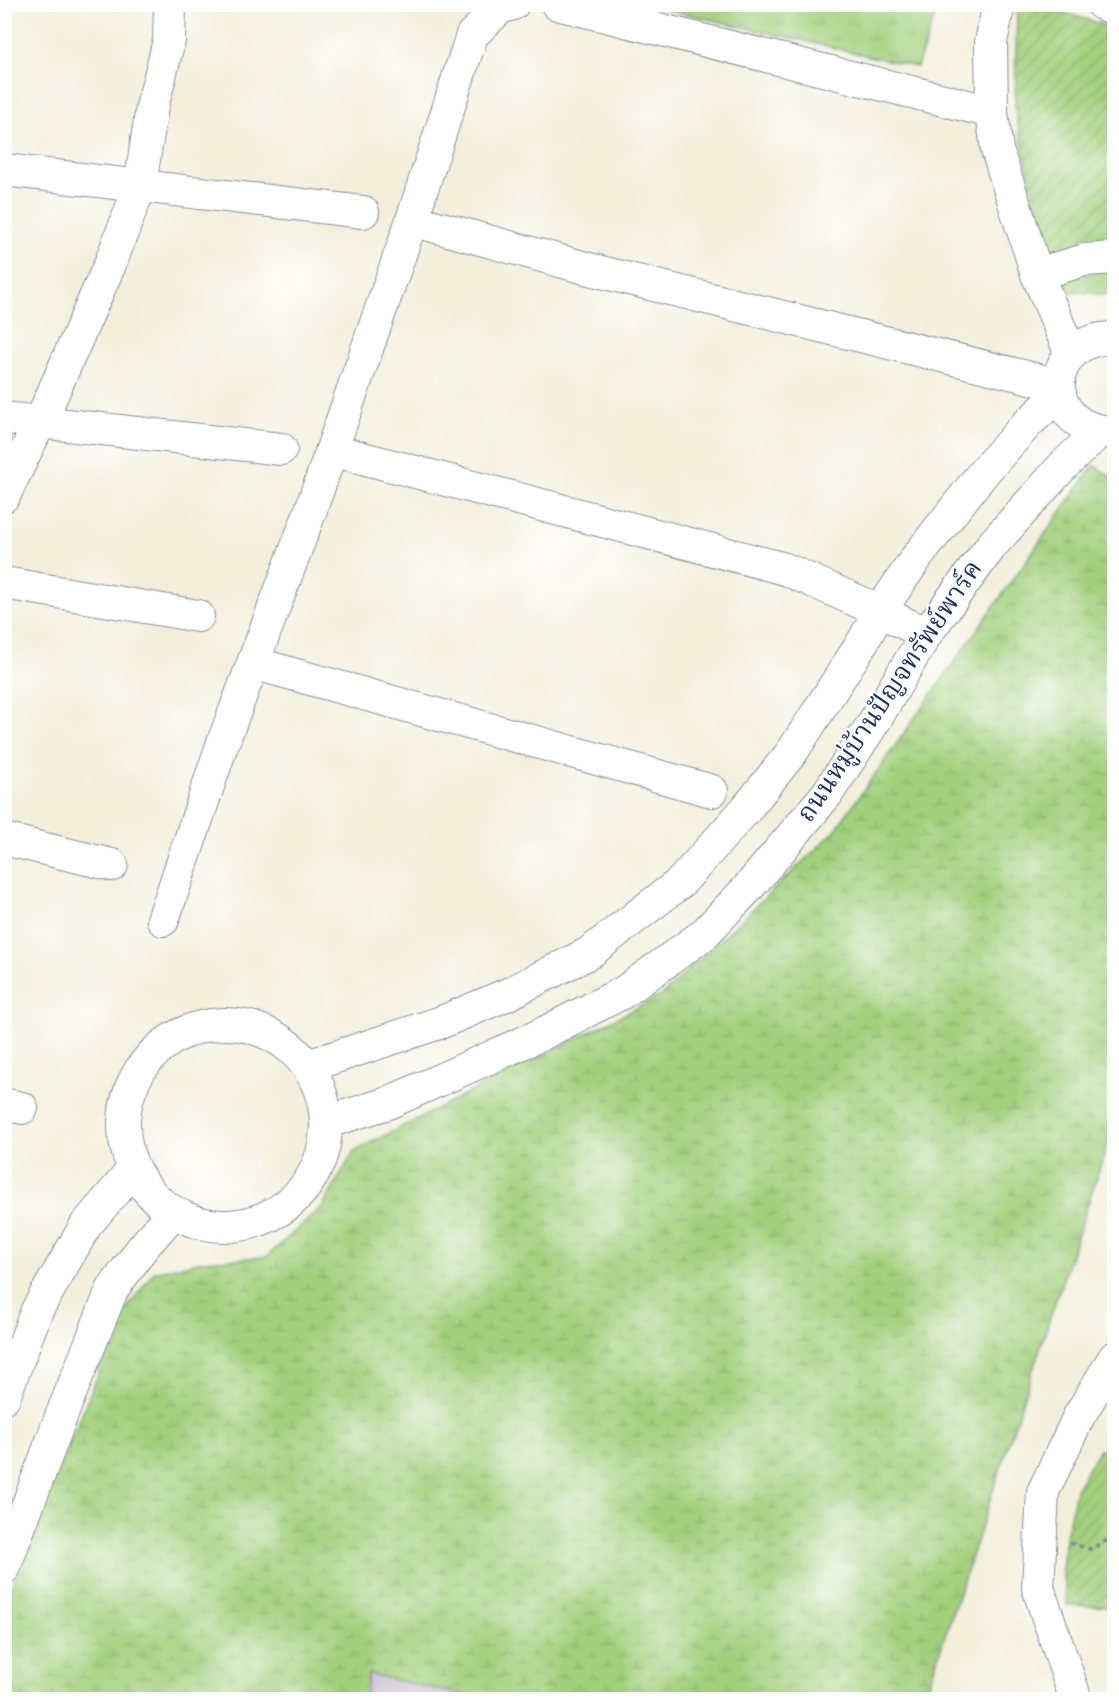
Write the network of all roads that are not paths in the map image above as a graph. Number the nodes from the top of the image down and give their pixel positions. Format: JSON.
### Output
{"nodes":[{"id":1,"x":171,"y":4,"type":"edge"},
{"id":2,"x":513,"y":4,"type":"edge"},
{"id":3,"x":557,"y":4,"type":"edge"},
{"id":4,"x":999,"y":4,"type":"edge"},
{"id":5,"x":1102,"y":4,"type":"edge"},
{"id":6,"x":1114,"y":8,"type":"edge"},
{"id":7,"x":992,"y":112,"type":"junction"},
{"id":8,"x":4,"y":170,"type":"edge"},
{"id":9,"x":140,"y":186,"type":"junction"},
{"id":10,"x":363,"y":212,"type":"dead end"},
{"id":11,"x":412,"y":220,"type":"junction"},
{"id":12,"x":1114,"y":258,"type":"edge"},
{"id":13,"x":1037,"y":274,"type":"junction"},
{"id":14,"x":1114,"y":338,"type":"edge"},
{"id":15,"x":1071,"y":354,"type":"junction"},
{"id":16,"x":1059,"y":390,"type":"junction"},
{"id":17,"x":4,"y":418,"type":"edge"},
{"id":18,"x":41,"y":420,"type":"junction"},
{"id":19,"x":1107,"y":432,"type":"edge"},
{"id":20,"x":281,"y":449,"type":"dead end"},
{"id":21,"x":332,"y":450,"type":"junction"},
{"id":22,"x":4,"y":496,"type":"edge"},
{"id":23,"x":4,"y":583,"type":"edge"},
{"id":24,"x":880,"y":610,"type":"junction"},
{"id":25,"x":198,"y":616,"type":"dead end"},
{"id":26,"x":926,"y":634,"type":"junction"},
{"id":27,"x":862,"y":643,"type":"junction"},
{"id":28,"x":253,"y":663,"type":"junction"},
{"id":29,"x":904,"y":671,"type":"junction"},
{"id":30,"x":712,"y":791,"type":"dead end"},
{"id":31,"x":4,"y":839,"type":"edge"},
{"id":32,"x":112,"y":865,"type":"dead end"},
{"id":33,"x":163,"y":920,"type":"dead end"},
{"id":34,"x":308,"y":1066,"type":"junction"},
{"id":35,"x":327,"y":1122,"type":"junction"},
{"id":36,"x":133,"y":1170,"type":"junction"},
{"id":37,"x":173,"y":1213,"type":"junction"},
{"id":38,"x":1114,"y":1358,"type":"edge"},
{"id":39,"x":4,"y":1397,"type":"edge"},
{"id":40,"x":4,"y":1568,"type":"edge"},
{"id":41,"x":1076,"y":1700,"type":"edge"}],
"edges":[{"from":1,"to":9,"type":"street"},
{"from":2,"to":11,"type":"street"},
{"from":3,"to":7,"type":"street"},
{"from":4,"to":7,"type":"street"},
{"from":5,"to":6,"type":"street"},
{"from":7,"to":13,"type":"street"},
{"from":8,"to":9,"type":"street"},
{"from":9,"to":10,"type":"street"},
{"from":9,"to":18,"type":"street"},
{"from":11,"to":16,"type":"street"},
{"from":11,"to":21,"type":"street"},
{"from":12,"to":13,"type":"street"},
{"from":13,"to":15,"type":"street"},
{"from":14,"to":15,"type":"street"},
{"from":15,"to":16,"type":"street","name":"ถนนหมู่บ้านปัญจทรัพย์พาร์ค"},
{"from":16,"to":19,"type":"street","name":"ถนนหมู่บ้านปัญจทรัพย์พาร์ค"},
{"from":16,"to":24,"type":"street","name":"ถนนหมู่บ้านปัญจทรัพย์พาร์ค"},
{"from":17,"to":18,"type":"street"},
{"from":18,"to":20,"type":"street"},
{"from":18,"to":22,"type":"street"},
{"from":19,"to":26,"type":"street","name":"ถนนหมู่บ้านปัญจทรัพย์พาร์ค"},
{"from":21,"to":24,"type":"street"},
{"from":21,"to":28,"type":"street"},
{"from":23,"to":25,"type":"street"},
{"from":24,"to":26,"type":"street"},
{"from":24,"to":27,"type":"street","name":"ถนนหมู่บ้านปัญจทรัพย์พาร์ค"},
{"from":26,"to":29,"type":"street","name":"ถนนหมู่บ้านปัญจทรัพย์พาร์ค"},
{"from":27,"to":29,"type":"street"},
{"from":27,"to":34,"type":"street","name":"ถนนหมู่บ้านปัญจทรัพย์พาร์ค"},
{"from":28,"to":30,"type":"street"},
{"from":28,"to":33,"type":"street"},
{"from":29,"to":35,"type":"street","name":"ถนนหมู่บ้านปัญจทรัพย์พาร์ค"},
{"from":31,"to":32,"type":"street"},
{"from":34,"to":35,"type":"street"},
{"from":34,"to":36,"type":"street"},
{"from":35,"to":37,"type":"street"},
{"from":36,"to":37,"type":"street"},
{"from":36,"to":39,"type":"street"},
{"from":37,"to":40,"type":"street"},
{"from":38,"to":41,"type":"street"}]}
